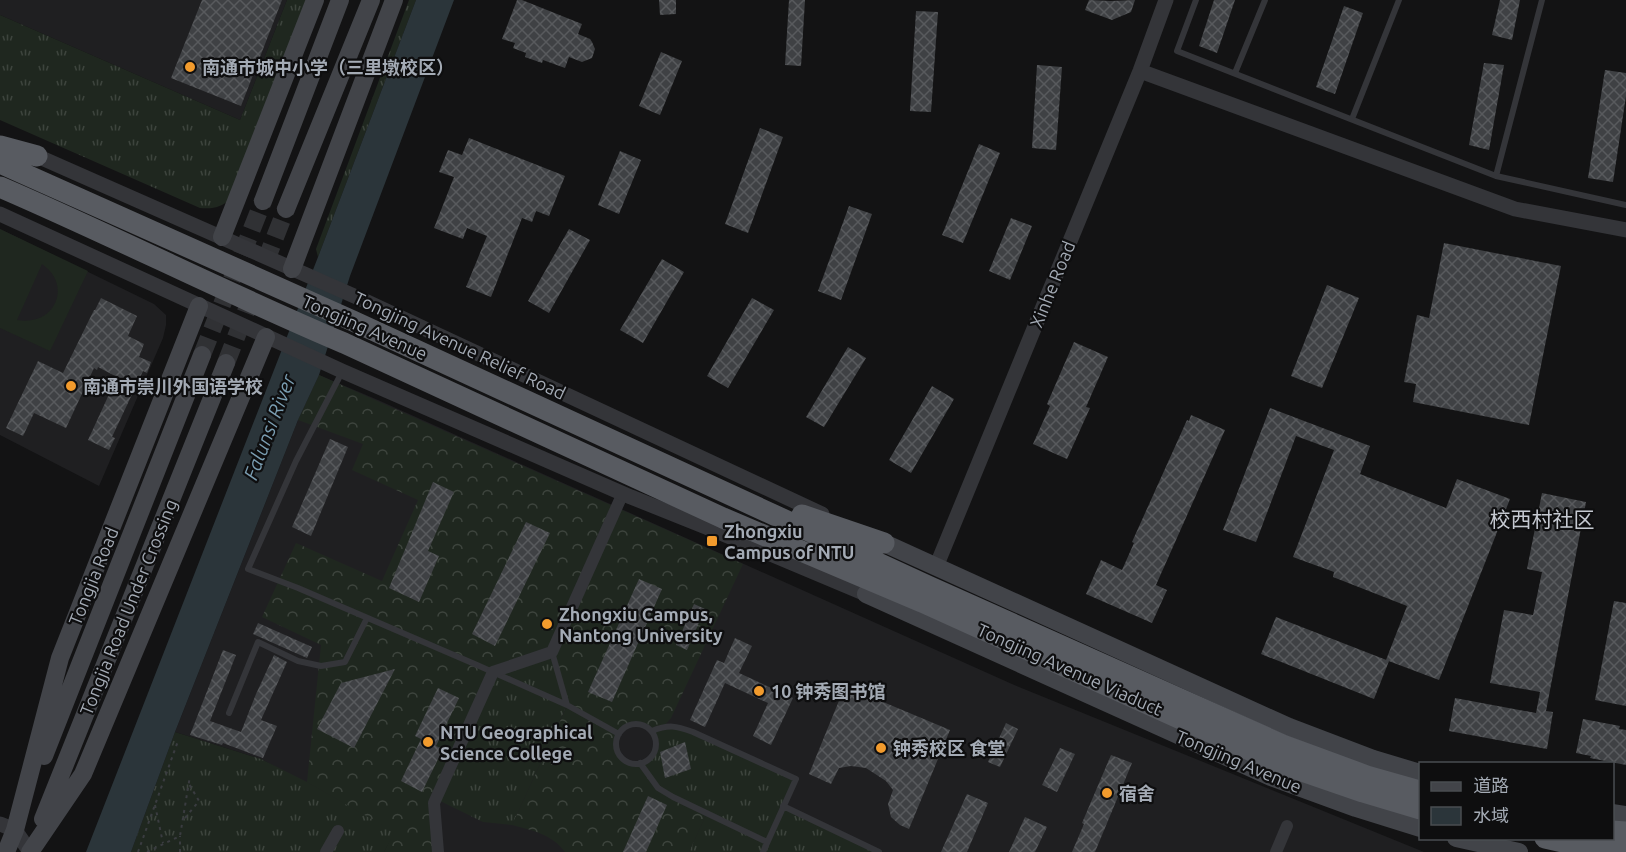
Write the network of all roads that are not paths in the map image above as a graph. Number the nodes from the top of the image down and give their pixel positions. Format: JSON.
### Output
{"nodes":[{"id":1,"x":315,"y":0,"type":"edge"},
{"id":2,"x":340,"y":0,"type":"edge"},
{"id":3,"x":371,"y":0,"type":"edge"},
{"id":4,"x":394,"y":0,"type":"edge"},
{"id":5,"x":1166,"y":0,"type":"edge"},
{"id":6,"x":1196,"y":0,"type":"edge"},
{"id":7,"x":1265,"y":0,"type":"edge"},
{"id":8,"x":1399,"y":0,"type":"edge"},
{"id":9,"x":1542,"y":0,"type":"edge"},
{"id":10,"x":1140,"y":71,"type":"junction"},
{"id":11,"x":1235,"y":73,"type":"junction"},
{"id":12,"x":1353,"y":119,"type":"junction"},
{"id":13,"x":0,"y":140,"type":"edge"},
{"id":14,"x":0,"y":146,"type":"edge"},
{"id":15,"x":37,"y":156,"type":"junction"},
{"id":16,"x":0,"y":164,"type":"edge"},
{"id":17,"x":1497,"y":176,"type":"junction"},
{"id":18,"x":0,"y":187,"type":"edge"},
{"id":19,"x":0,"y":197,"type":"edge"},
{"id":20,"x":262,"y":201,"type":"tunnel mouth"},
{"id":21,"x":1626,"y":205,"type":"edge"},
{"id":22,"x":286,"y":210,"type":"tunnel mouth"},
{"id":23,"x":60,"y":213,"type":"junction"},
{"id":24,"x":0,"y":214,"type":"edge"},
{"id":25,"x":1626,"y":230,"type":"edge"},
{"id":26,"x":222,"y":237,"type":"junction"},
{"id":27,"x":296,"y":270,"type":"junction"},
{"id":28,"x":199,"y":306,"type":"junction"},
{"id":29,"x":271,"y":339,"type":"junction"},
{"id":30,"x":202,"y":355,"type":"tunnel mouth"},
{"id":31,"x":226,"y":363,"type":"tunnel mouth"},
{"id":32,"x":338,"y":369,"type":"junction"},
{"id":33,"x":623,"y":493,"type":"junction"},
{"id":34,"x":728,"y":493,"type":"junction"},
{"id":35,"x":723,"y":518,"type":"junction"},
{"id":36,"x":884,"y":543,"type":"junction"},
{"id":37,"x":936,"y":567,"type":"junction"},
{"id":38,"x":866,"y":594,"type":"junction"},
{"id":39,"x":367,"y":618,"type":"junction"},
{"id":40,"x":1040,"y":646,"type":"junction"},
{"id":41,"x":552,"y":652,"type":"junction"},
{"id":42,"x":493,"y":672,"type":"junction"},
{"id":43,"x":567,"y":705,"type":"junction"},
{"id":44,"x":229,"y":713,"type":"dead end"},
{"id":45,"x":652,"y":731,"type":"junction"},
{"id":46,"x":619,"y":734,"type":"junction"},
{"id":47,"x":640,"y":763,"type":"junction"},
{"id":48,"x":1419,"y":773,"type":"edge"},
{"id":49,"x":1419,"y":791,"type":"edge"},
{"id":50,"x":783,"y":806,"type":"junction"},
{"id":51,"x":1419,"y":809,"type":"edge"},
{"id":52,"x":1287,"y":826,"type":"dead end"},
{"id":53,"x":8,"y":827,"type":"edge"},
{"id":54,"x":1419,"y":828,"type":"edge"},
{"id":55,"x":338,"y":831,"type":"dead end"},
{"id":56,"x":1465,"y":840,"type":"edge"},
{"id":57,"x":1554,"y":840,"type":"edge"},
{"id":58,"x":767,"y":842,"type":"junction"},
{"id":59,"x":5,"y":848,"type":"edge"},
{"id":60,"x":1626,"y":849,"type":"edge"},
{"id":61,"x":30,"y":852,"type":"edge"},
{"id":62,"x":326,"y":852,"type":"edge"},
{"id":63,"x":438,"y":852,"type":"edge"},
{"id":64,"x":763,"y":852,"type":"edge"},
{"id":65,"x":877,"y":852,"type":"edge"},
{"id":66,"x":1276,"y":852,"type":"edge"},
{"id":67,"x":1519,"y":852,"type":"edge"}],
"edges":[{"from":1,"to":26,"type":"main road"},
{"from":2,"to":20,"type":"main road"},
{"from":3,"to":22,"type":"main road"},
{"from":4,"to":27,"type":"main road"},
{"from":5,"to":10,"type":"street","name":"Xinhe Road"},
{"from":6,"to":11,"type":"lane"},
{"from":7,"to":11,"type":"lane"},
{"from":8,"to":12,"type":"lane"},
{"from":9,"to":17,"type":"lane"},
{"from":10,"to":25,"type":"street"},
{"from":10,"to":37,"type":"street","name":"Xinhe Road"},
{"from":11,"to":12,"type":"lane"},
{"from":12,"to":17,"type":"lane"},
{"from":13,"to":15,"type":"street","name":"Tongjing Avenue Relief Road"},
{"from":14,"to":15,"type":"highway"},
{"from":15,"to":26,"type":"street","name":"Tongjing Avenue Relief Road"},
{"from":16,"to":34,"type":"highway","name":"Tongjing Avenue"},
{"from":17,"to":21,"type":"lane"},
{"from":18,"to":23,"type":"highway","name":"Tongjing Avenue"},
{"from":19,"to":23,"type":"highway"},
{"from":23,"to":35,"type":"highway","name":"Tongjing Avenue"},
{"from":24,"to":28,"type":"street"},
{"from":26,"to":27,"type":"street","name":"Tongjing Avenue Relief Road"},
{"from":27,"to":36,"type":"street","name":"Tongjing Avenue Relief Road"},
{"from":28,"to":29,"type":"street"},
{"from":28,"to":53,"type":"main road","name":"Tongjia Road"},
{"from":29,"to":32,"type":"street"},
{"from":29,"to":61,"type":"main road"},
{"from":30,"to":53,"type":"main road","name":"Tongjia Road Under Crossing"},
{"from":31,"to":61,"type":"main road","name":"Tongjia Road Under Crossing"},
{"from":32,"to":33,"type":"street"},
{"from":32,"to":39,"type":"lane"},
{"from":33,"to":38,"type":"street"},
{"from":33,"to":41,"type":"street"},
{"from":34,"to":36,"type":"highway"},
{"from":34,"to":40,"type":"highway","name":"Tongjing Avenue Viaduct"},
{"from":35,"to":38,"type":"highway"},
{"from":35,"to":40,"type":"highway","name":"Tongjing Avenue Viaduct"},
{"from":36,"to":37,"type":"main road"},
{"from":37,"to":48,"type":"main road"},
{"from":38,"to":54,"type":"main road","name":"Tongjing Avenue"},
{"from":39,"to":42,"type":"lane"},
{"from":39,"to":44,"type":"lane"},
{"from":40,"to":49,"type":"highway","name":"Tongjing Avenue Viaduct"},
{"from":40,"to":51,"type":"highway","name":"Tongjing Avenue Viaduct"},
{"from":41,"to":42,"type":"street"},
{"from":41,"to":43,"type":"lane"},
{"from":42,"to":43,"type":"lane"},
{"from":42,"to":63,"type":"street"},
{"from":43,"to":46,"type":"lane"},
{"from":45,"to":46,"type":"lane"},
{"from":45,"to":47,"type":"lane"},
{"from":45,"to":50,"type":"lane"},
{"from":46,"to":47,"type":"lane"},
{"from":47,"to":58,"type":"lane"},
{"from":50,"to":58,"type":"lane"},
{"from":50,"to":65,"type":"lane"},
{"from":52,"to":66,"type":"street"},
{"from":53,"to":59,"type":"main road","name":"Tongjia Road"},
{"from":53,"to":61,"type":"street"},
{"from":55,"to":62,"type":"street"},
{"from":56,"to":67,"type":"main road"},
{"from":57,"to":60,"type":"highway"},
{"from":58,"to":64,"type":"lane"},
{"from":59,"to":61,"type":"street"}]}
